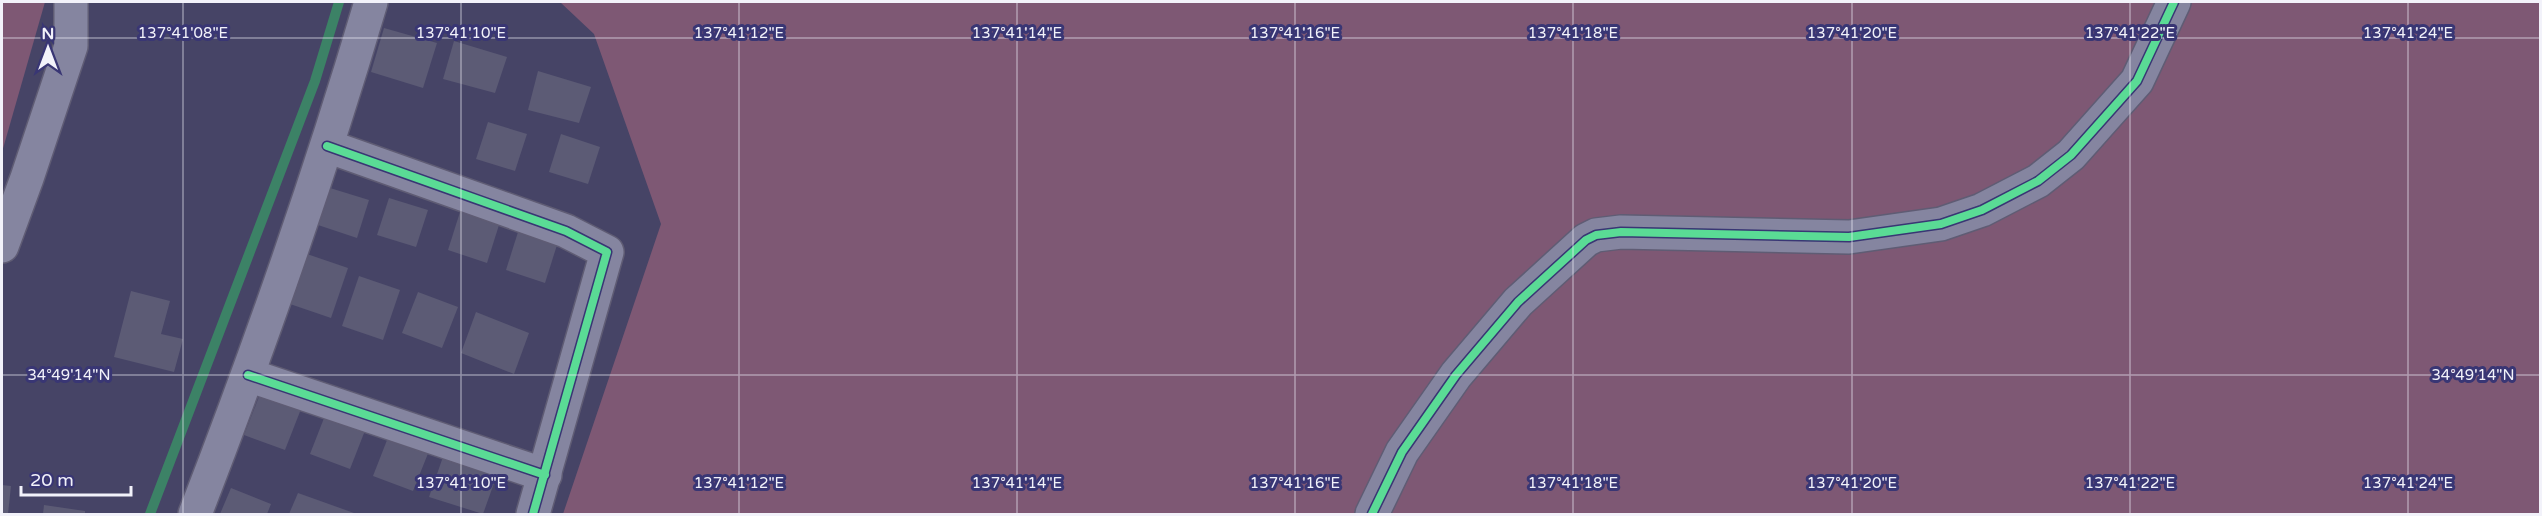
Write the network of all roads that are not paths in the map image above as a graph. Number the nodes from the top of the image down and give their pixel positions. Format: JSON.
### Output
{"nodes":[{"id":1,"x":71,"y":2,"type":"edge"},
{"id":2,"x":370,"y":2,"type":"edge"},
{"id":3,"x":2174,"y":2,"type":"edge"},
{"id":4,"x":327,"y":146,"type":"junction"},
{"id":5,"x":2,"y":246,"type":"edge"},
{"id":6,"x":248,"y":375,"type":"junction"},
{"id":7,"x":545,"y":475,"type":"junction"},
{"id":8,"x":195,"y":514,"type":"edge"},
{"id":9,"x":533,"y":514,"type":"edge"},
{"id":10,"x":1372,"y":514,"type":"edge"}],
"edges":[{"from":1,"to":5,"type":"street"},
{"from":2,"to":4,"type":"street"},
{"from":3,"to":10,"type":"street"},
{"from":4,"to":6,"type":"street"},
{"from":4,"to":7,"type":"street"},
{"from":6,"to":7,"type":"street"},
{"from":6,"to":8,"type":"street"},
{"from":7,"to":9,"type":"street"}]}
